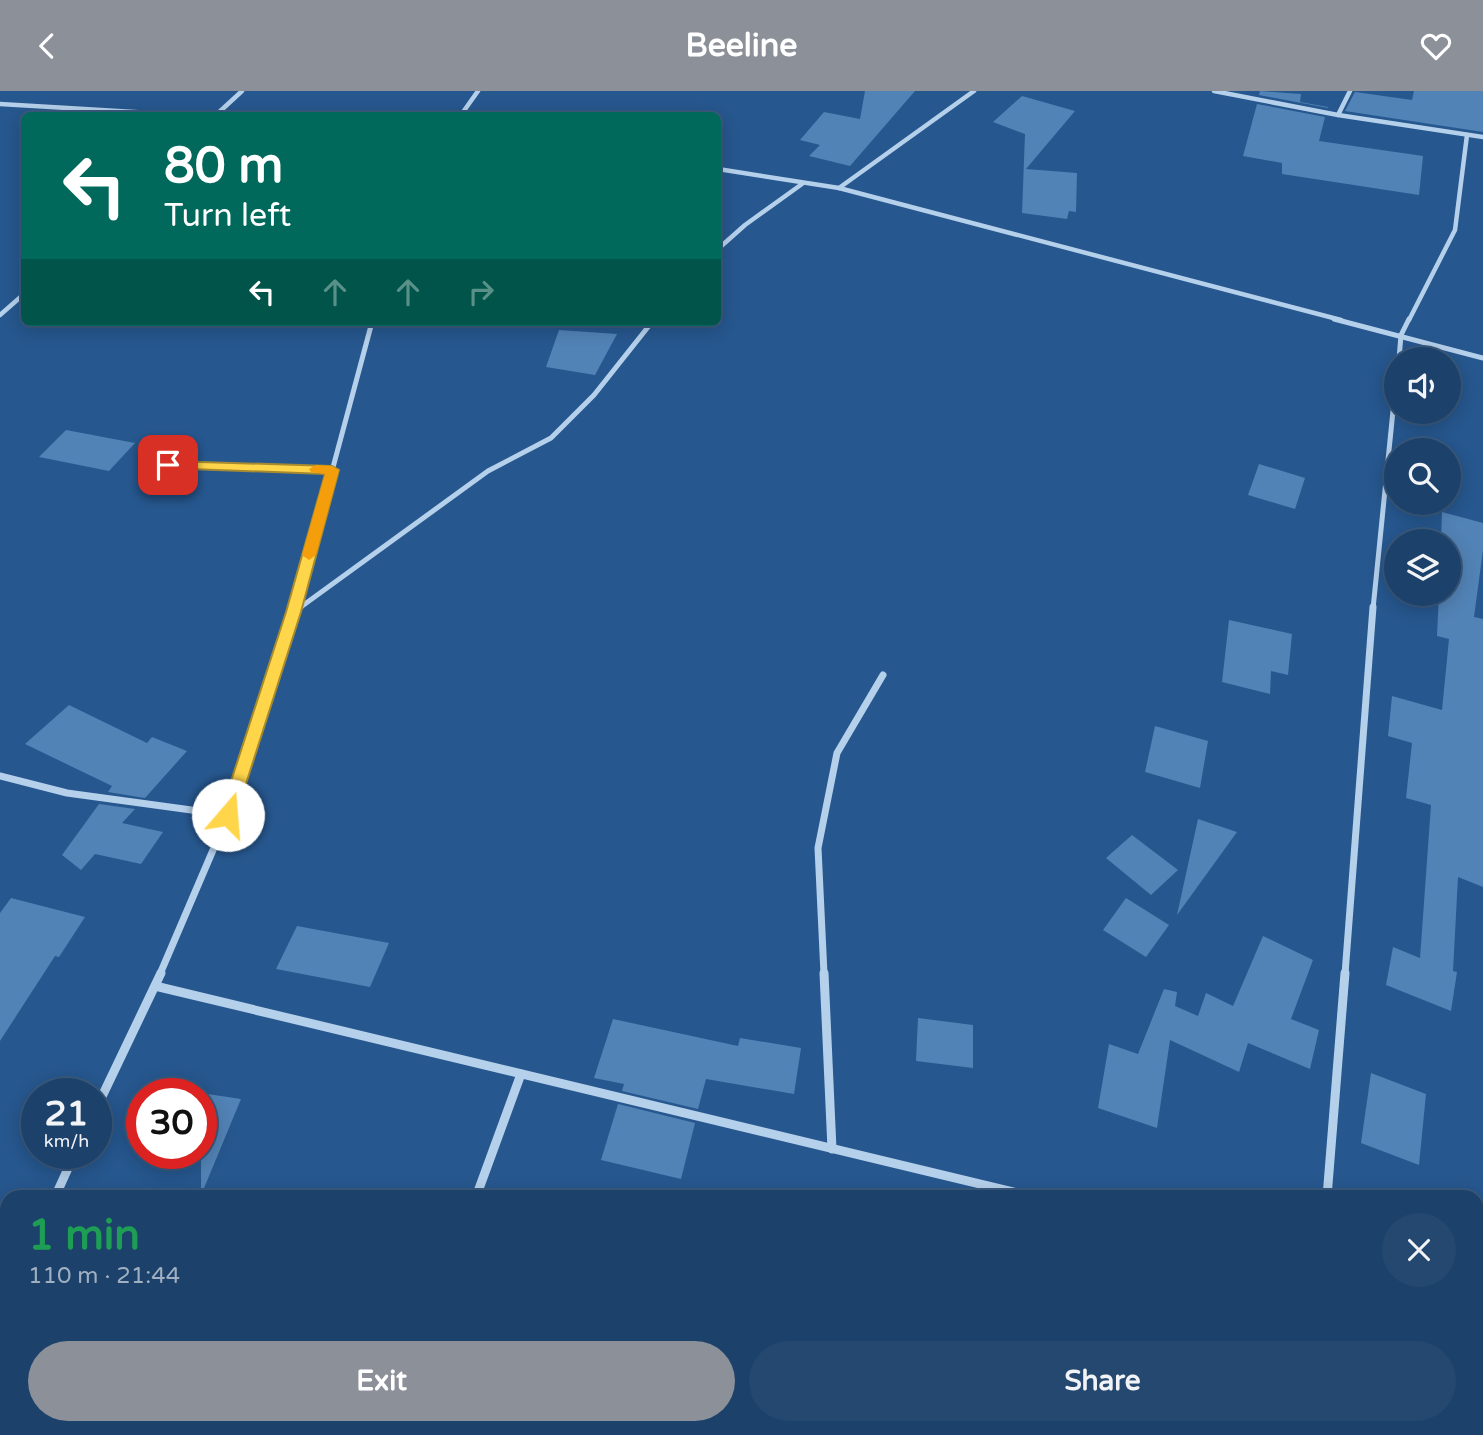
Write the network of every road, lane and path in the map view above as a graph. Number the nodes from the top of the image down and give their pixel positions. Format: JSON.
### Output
{"nodes":[{"id":1,"x":242,"y":91,"type":"edge"},
{"id":2,"x":478,"y":91,"type":"edge"},
{"id":3,"x":974,"y":91,"type":"edge"},
{"id":4,"x":1214,"y":91,"type":"edge"},
{"id":5,"x":1350,"y":91,"type":"edge"},
{"id":6,"x":0,"y":104,"type":"edge"},
{"id":7,"x":9,"y":105,"type":"junction"},
{"id":8,"x":0,"y":111,"type":"edge"},
{"id":9,"x":132,"y":112,"type":"edge"},
{"id":10,"x":219,"y":112,"type":"edge"},
{"id":11,"x":463,"y":112,"type":"edge"},
{"id":12,"x":1338,"y":115,"type":"junction"},
{"id":13,"x":1467,"y":135,"type":"junction"},
{"id":14,"x":1483,"y":137,"type":"edge"},
{"id":15,"x":721,"y":170,"type":"edge"},
{"id":16,"x":802,"y":184,"type":"junction"},
{"id":17,"x":839,"y":188,"type":"junction"},
{"id":18,"x":721,"y":247,"type":"edge"},
{"id":19,"x":21,"y":297,"type":"edge"},
{"id":20,"x":0,"y":315,"type":"edge"},
{"id":21,"x":371,"y":326,"type":"edge"},
{"id":22,"x":649,"y":326,"type":"edge"},
{"id":23,"x":1401,"y":335,"type":"junction"},
{"id":24,"x":1400,"y":347,"type":"edge"},
{"id":25,"x":1483,"y":359,"type":"edge"},
{"id":26,"x":1392,"y":424,"type":"edge"},
{"id":27,"x":141,"y":464,"type":"dead end"},
{"id":28,"x":332,"y":470,"type":"junction"},
{"id":29,"x":293,"y":612,"type":"junction"},
{"id":30,"x":883,"y":675,"type":"dead end"},
{"id":31,"x":0,"y":776,"type":"edge"},
{"id":32,"x":228,"y":815,"type":"junction"},
{"id":33,"x":155,"y":986,"type":"junction"},
{"id":34,"x":521,"y":1074,"type":"junction"},
{"id":35,"x":111,"y":1078,"type":"edge"},
{"id":36,"x":832,"y":1149,"type":"junction"},
{"id":37,"x":68,"y":1169,"type":"edge"},
{"id":38,"x":58,"y":1190,"type":"edge"},
{"id":39,"x":479,"y":1190,"type":"edge"},
{"id":40,"x":1005,"y":1190,"type":"edge"},
{"id":41,"x":1328,"y":1190,"type":"edge"}],
"edges":[{"from":1,"to":10,"type":"street"},
{"from":2,"to":11,"type":"street"},
{"from":3,"to":17,"type":"street"},
{"from":4,"to":12,"type":"street"},
{"from":5,"to":12,"type":"street"},
{"from":6,"to":7,"type":"street"},
{"from":7,"to":8,"type":"street"},
{"from":7,"to":9,"type":"street"},
{"from":12,"to":13,"type":"street"},
{"from":13,"to":14,"type":"street"},
{"from":13,"to":23,"type":"street"},
{"from":15,"to":16,"type":"street"},
{"from":16,"to":17,"type":"street"},
{"from":16,"to":18,"type":"street"},
{"from":17,"to":23,"type":"street"},
{"from":19,"to":20,"type":"street"},
{"from":21,"to":28,"type":"street"},
{"from":22,"to":29,"type":"street"},
{"from":23,"to":24,"type":"street"},
{"from":23,"to":25,"type":"street"},
{"from":26,"to":41,"type":"street"},
{"from":27,"to":28,"type":"street"},
{"from":28,"to":29,"type":"street"},
{"from":29,"to":32,"type":"street"},
{"from":30,"to":36,"type":"street"},
{"from":31,"to":32,"type":"street"},
{"from":32,"to":33,"type":"street"},
{"from":33,"to":34,"type":"street"},
{"from":33,"to":35,"type":"street"},
{"from":34,"to":36,"type":"street"},
{"from":34,"to":39,"type":"street"},
{"from":36,"to":40,"type":"street"},
{"from":37,"to":38,"type":"street"}]}
